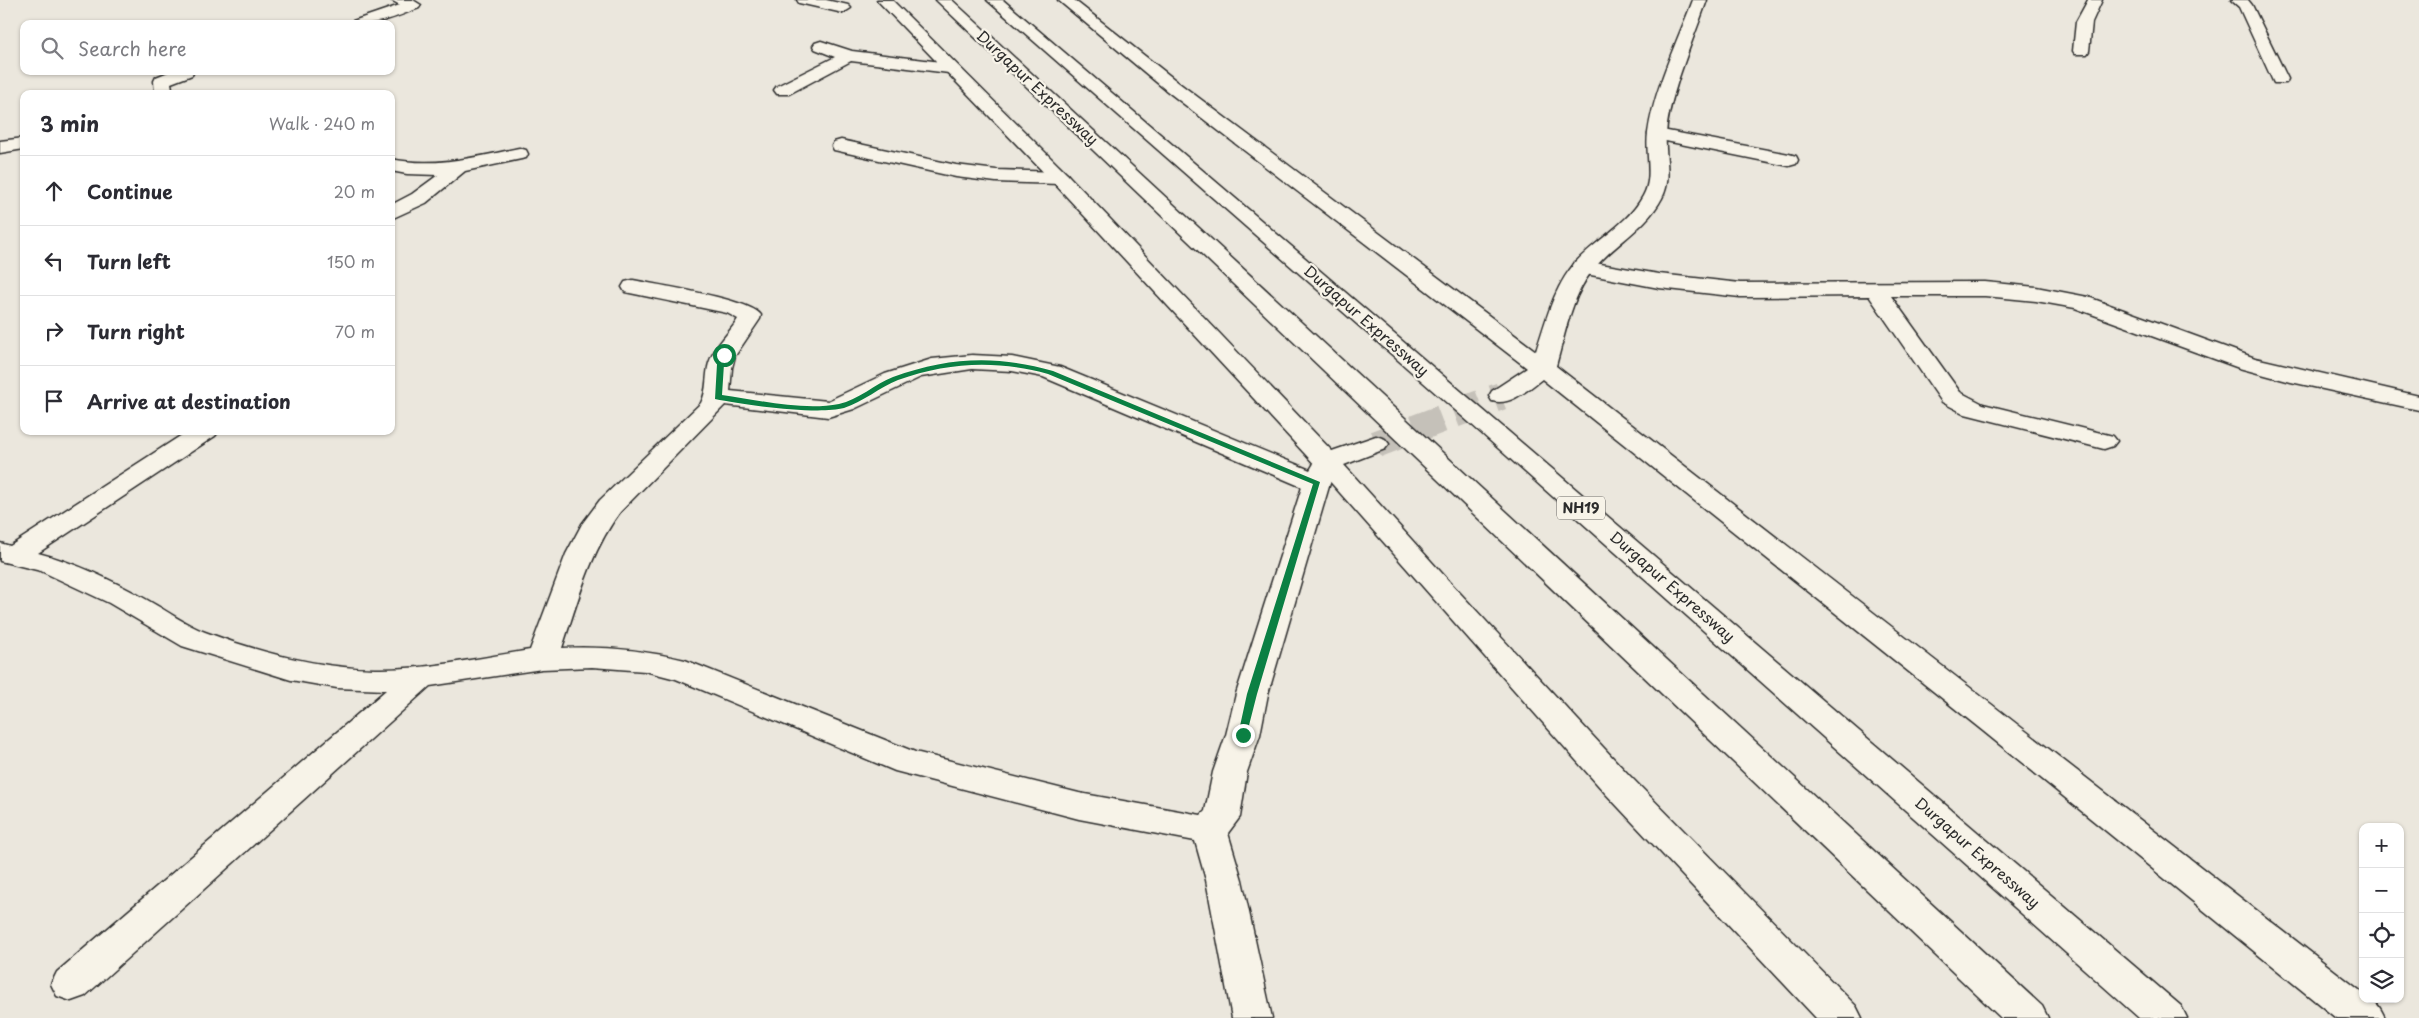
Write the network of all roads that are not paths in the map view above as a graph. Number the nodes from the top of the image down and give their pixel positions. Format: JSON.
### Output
{"nodes":[{"id":1,"x":398,"y":0,"type":"edge"},
{"id":2,"x":804,"y":0,"type":"edge"},
{"id":3,"x":884,"y":0,"type":"edge"},
{"id":4,"x":943,"y":0,"type":"edge"},
{"id":5,"x":994,"y":0,"type":"edge"},
{"id":6,"x":1065,"y":0,"type":"edge"},
{"id":7,"x":1700,"y":0,"type":"edge"},
{"id":8,"x":2095,"y":0,"type":"edge"},
{"id":9,"x":2238,"y":0,"type":"edge"},
{"id":10,"x":843,"y":8,"type":"dead end"},
{"id":11,"x":373,"y":20,"type":"edge"},
{"id":12,"x":821,"y":46,"type":"dead end"},
{"id":13,"x":2081,"y":51,"type":"dead end"},
{"id":14,"x":849,"y":56,"type":"junction"},
{"id":15,"x":949,"y":68,"type":"junction"},
{"id":16,"x":176,"y":75,"type":"edge"},
{"id":17,"x":2280,"y":79,"type":"dead end"},
{"id":18,"x":163,"y":90,"type":"edge"},
{"id":19,"x":783,"y":90,"type":"dead end"},
{"id":20,"x":1657,"y":134,"type":"junction"},
{"id":21,"x":20,"y":144,"type":"edge"},
{"id":22,"x":841,"y":146,"type":"dead end"},
{"id":23,"x":0,"y":147,"type":"edge"},
{"id":24,"x":519,"y":154,"type":"dead end"},
{"id":25,"x":1789,"y":160,"type":"dead end"},
{"id":26,"x":395,"y":166,"type":"edge"},
{"id":27,"x":459,"y":166,"type":"junction"},
{"id":28,"x":1060,"y":178,"type":"junction"},
{"id":29,"x":395,"y":211,"type":"edge"},
{"id":30,"x":1583,"y":266,"type":"junction"},
{"id":31,"x":633,"y":287,"type":"dead end"},
{"id":32,"x":1876,"y":290,"type":"junction"},
{"id":33,"x":1543,"y":368,"type":"junction"},
{"id":34,"x":1501,"y":396,"type":"tunnel mouth"},
{"id":35,"x":718,"y":397,"type":"junction"},
{"id":36,"x":2419,"y":403,"type":"edge"},
{"id":37,"x":200,"y":435,"type":"edge"},
{"id":38,"x":2104,"y":441,"type":"dead end"},
{"id":39,"x":1376,"y":444,"type":"tunnel mouth"},
{"id":40,"x":1322,"y":472,"type":"junction"},
{"id":41,"x":7,"y":554,"type":"edge"},
{"id":42,"x":542,"y":659,"type":"junction"},
{"id":43,"x":421,"y":677,"type":"junction"},
{"id":44,"x":1209,"y":829,"type":"junction"},
{"id":45,"x":71,"y":984,"type":"dead end"},
{"id":46,"x":1252,"y":1018,"type":"edge"},
{"id":47,"x":1842,"y":1018,"type":"edge"},
{"id":48,"x":2028,"y":1018,"type":"edge"},
{"id":49,"x":2167,"y":1018,"type":"edge"},
{"id":50,"x":2365,"y":1018,"type":"edge"}],
"edges":[{"from":1,"to":11,"type":"main road"},
{"from":2,"to":10,"type":"main road"},
{"from":3,"to":15,"type":"main road"},
{"from":4,"to":48,"type":"main road","name":"Durgapur Expressway"},
{"from":5,"to":49,"type":"main road","name":"Durgapur Expressway","number":"NH19"},
{"from":6,"to":33,"type":"main road"},
{"from":7,"to":20,"type":"main road"},
{"from":8,"to":13,"type":"main road"},
{"from":9,"to":17,"type":"main road"},
{"from":12,"to":14,"type":"main road"},
{"from":14,"to":15,"type":"main road"},
{"from":14,"to":19,"type":"main road"},
{"from":15,"to":28,"type":"main road"},
{"from":16,"to":18,"type":"main road"},
{"from":20,"to":25,"type":"main road"},
{"from":20,"to":30,"type":"main road"},
{"from":21,"to":23,"type":"main road"},
{"from":22,"to":28,"type":"main road"},
{"from":24,"to":27,"type":"main road"},
{"from":26,"to":27,"type":"main road"},
{"from":27,"to":29,"type":"main road"},
{"from":28,"to":40,"type":"main road"},
{"from":30,"to":32,"type":"main road"},
{"from":30,"to":33,"type":"main road"},
{"from":31,"to":35,"type":"main road"},
{"from":32,"to":36,"type":"main road"},
{"from":32,"to":38,"type":"main road"},
{"from":33,"to":34,"type":"main road"},
{"from":33,"to":50,"type":"main road"},
{"from":35,"to":40,"type":"main road"},
{"from":35,"to":42,"type":"main road"},
{"from":37,"to":41,"type":"main road"},
{"from":39,"to":40,"type":"main road"},
{"from":40,"to":44,"type":"main road"},
{"from":40,"to":47,"type":"main road"},
{"from":41,"to":43,"type":"main road"},
{"from":42,"to":43,"type":"main road"},
{"from":42,"to":44,"type":"main road"},
{"from":43,"to":45,"type":"main road"},
{"from":44,"to":46,"type":"main road"}]}
